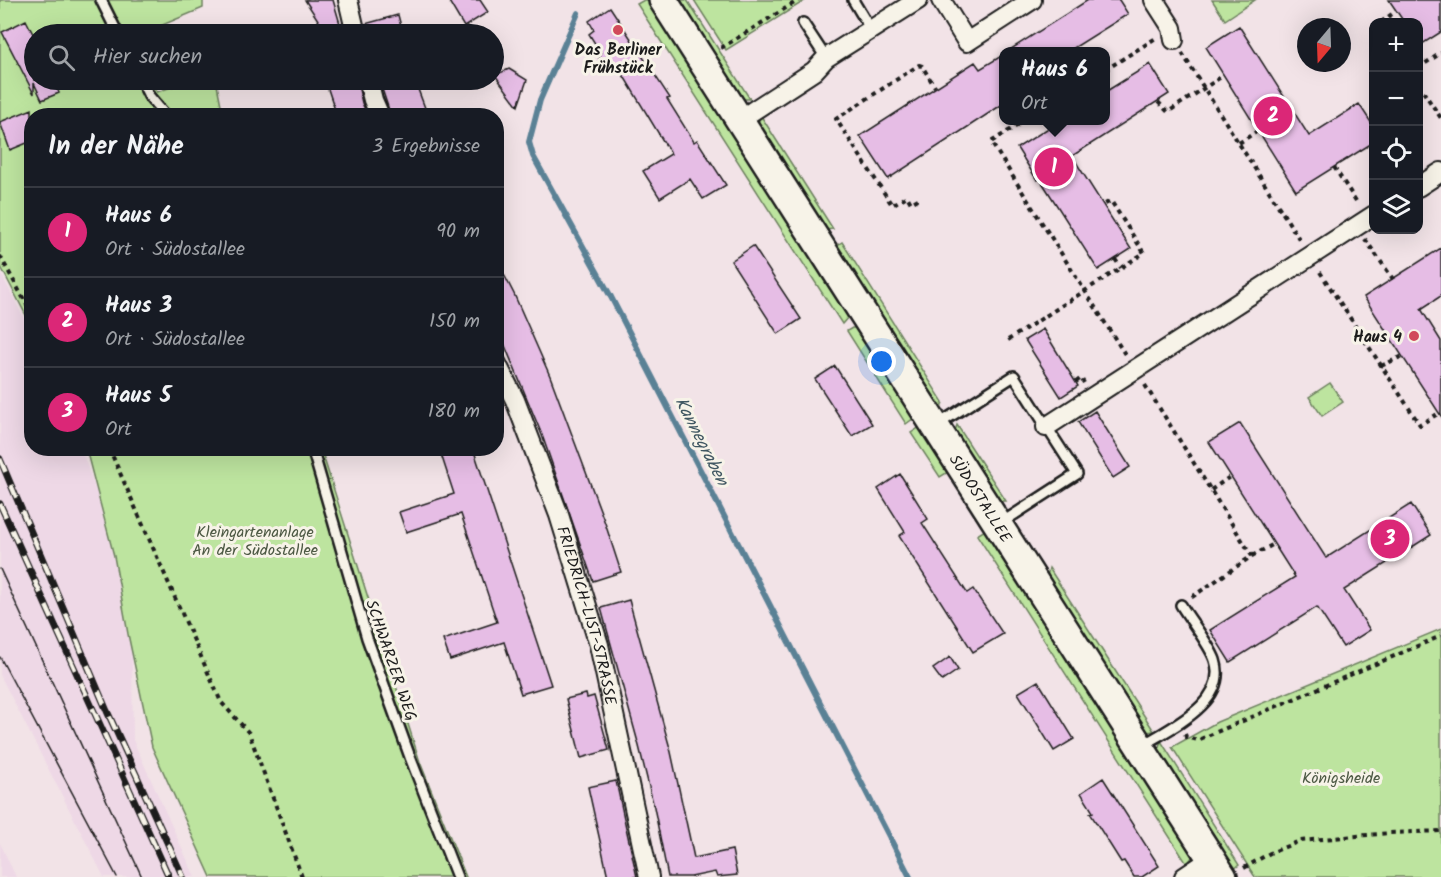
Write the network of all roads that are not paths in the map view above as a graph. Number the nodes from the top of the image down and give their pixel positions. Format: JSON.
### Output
{"nodes":[{"id":1,"x":101,"y":0,"type":"edge"},
{"id":2,"x":348,"y":0,"type":"edge"},
{"id":3,"x":663,"y":0,"type":"edge"},
{"id":4,"x":853,"y":0,"type":"edge"},
{"id":5,"x":918,"y":0,"type":"edge"},
{"id":6,"x":941,"y":0,"type":"edge"},
{"id":7,"x":1032,"y":0,"type":"edge"},
{"id":8,"x":1154,"y":0,"type":"edge"},
{"id":9,"x":804,"y":23,"type":"dead end"},
{"id":10,"x":113,"y":24,"type":"edge"},
{"id":11,"x":354,"y":24,"type":"edge"},
{"id":12,"x":871,"y":30,"type":"junction"},
{"id":13,"x":1173,"y":34,"type":"road end"},
{"id":14,"x":826,"y":58,"type":"junction"},
{"id":15,"x":146,"y":90,"type":"edge"},
{"id":16,"x":371,"y":90,"type":"edge"},
{"id":17,"x":159,"y":108,"type":"edge"},
{"id":18,"x":377,"y":108,"type":"edge"},
{"id":19,"x":739,"y":120,"type":"junction"},
{"id":20,"x":1441,"y":172,"type":"edge"},
{"id":21,"x":1423,"y":184,"type":"edge"},
{"id":22,"x":1366,"y":220,"type":"edge"},
{"id":23,"x":504,"y":378,"type":"edge"},
{"id":24,"x":935,"y":426,"type":"junction"},
{"id":25,"x":1046,"y":427,"type":"junction"},
{"id":26,"x":314,"y":456,"type":"edge"},
{"id":27,"x":998,"y":524,"type":"junction"},
{"id":28,"x":1181,"y":605,"type":"road end"},
{"id":29,"x":1140,"y":747,"type":"junction"},
{"id":30,"x":1226,"y":868,"type":"edge"},
{"id":31,"x":457,"y":877,"type":"edge"},
{"id":32,"x":649,"y":877,"type":"edge"},
{"id":33,"x":1184,"y":877,"type":"edge"}],
"edges":[{"from":1,"to":10,"type":"lane"},
{"from":2,"to":11,"type":"street"},
{"from":3,"to":19,"type":"street","name":"SÜDOSTALLEE"},
{"from":4,"to":12,"type":"lane"},
{"from":5,"to":12,"type":"street"},
{"from":6,"to":7,"type":"street"},
{"from":8,"to":13,"type":"street"},
{"from":9,"to":14,"type":"lane"},
{"from":12,"to":14,"type":"street"},
{"from":14,"to":19,"type":"street"},
{"from":15,"to":17,"type":"lane"},
{"from":16,"to":18,"type":"street"},
{"from":19,"to":24,"type":"street","name":"SÜDOSTALLEE"},
{"from":20,"to":21,"type":"street"},
{"from":22,"to":25,"type":"street"},
{"from":23,"to":32,"type":"street","name":"FRIEDRICH-LIST-STRASSE"},
{"from":24,"to":25,"type":"lane"},
{"from":24,"to":27,"type":"street","name":"SÜDOSTALLEE"},
{"from":25,"to":27,"type":"lane"},
{"from":26,"to":31,"type":"lane","name":"SCHWARZER WEG"},
{"from":27,"to":29,"type":"street","name":"SÜDOSTALLEE"},
{"from":28,"to":29,"type":"lane"},
{"from":29,"to":30,"type":"street","name":"SÜDOSTALLEE"},
{"from":30,"to":33,"type":"street"}]}
